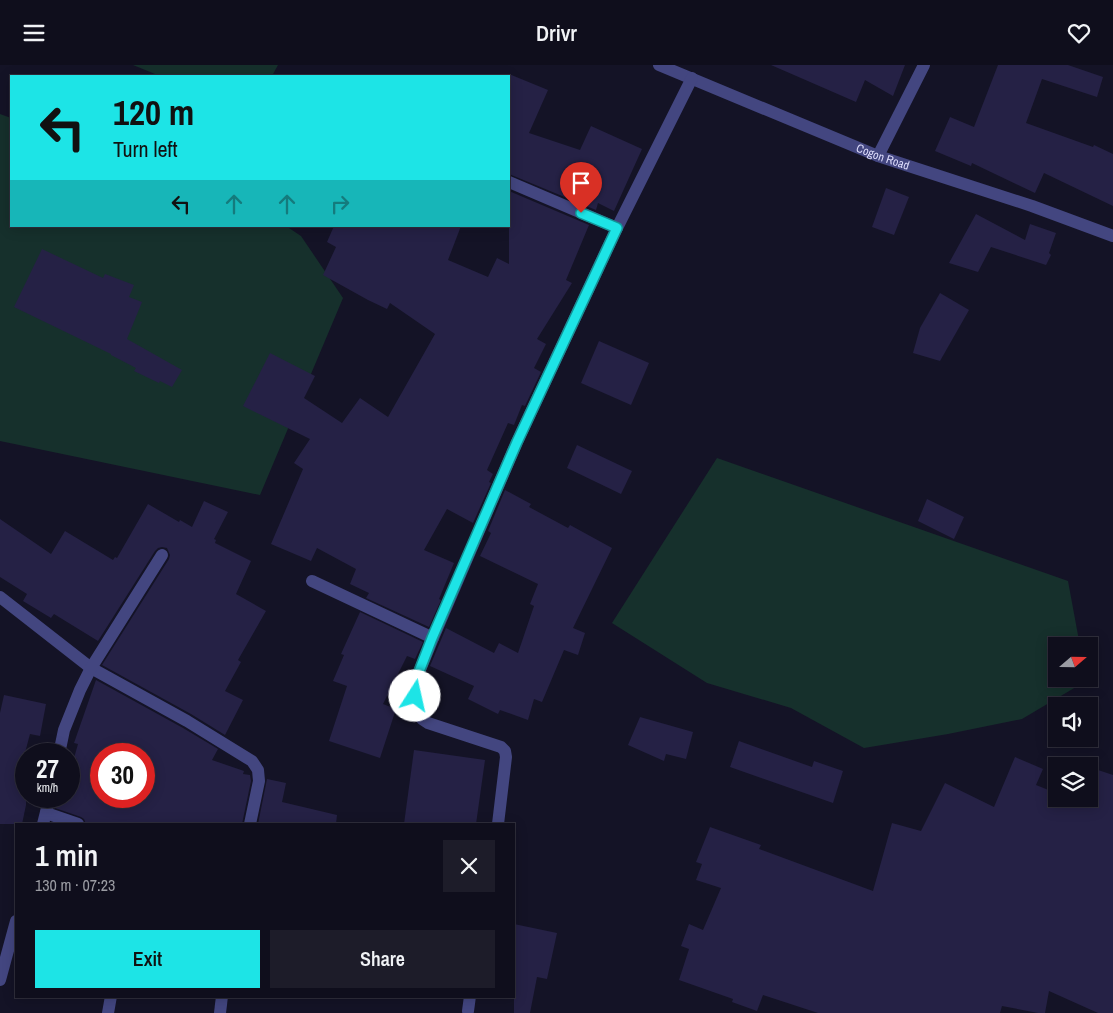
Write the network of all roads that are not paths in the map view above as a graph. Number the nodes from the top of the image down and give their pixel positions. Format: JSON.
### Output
{"nodes":[{"id":1,"x":659,"y":65,"type":"edge"},
{"id":2,"x":924,"y":65,"type":"edge"},
{"id":3,"x":692,"y":78,"type":"junction"},
{"id":4,"x":878,"y":156,"type":"junction"},
{"id":5,"x":510,"y":182,"type":"edge"},
{"id":6,"x":617,"y":228,"type":"junction"},
{"id":7,"x":1113,"y":236,"type":"edge"},
{"id":8,"x":162,"y":555,"type":"dead end"},
{"id":9,"x":312,"y":581,"type":"dead end"},
{"id":10,"x":0,"y":597,"type":"edge"},
{"id":11,"x":432,"y":638,"type":"junction"},
{"id":12,"x":91,"y":668,"type":"junction"},
{"id":13,"x":61,"y":743,"type":"edge"},
{"id":14,"x":44,"y":818,"type":"edge"},
{"id":15,"x":72,"y":823,"type":"edge"},
{"id":16,"x":250,"y":823,"type":"edge"},
{"id":17,"x":498,"y":823,"type":"edge"},
{"id":18,"x":15,"y":925,"type":"edge"},
{"id":19,"x":0,"y":980,"type":"edge"},
{"id":20,"x":111,"y":998,"type":"edge"},
{"id":21,"x":222,"y":998,"type":"edge"},
{"id":22,"x":470,"y":998,"type":"edge"},
{"id":23,"x":468,"y":1011,"type":"dead end"},
{"id":24,"x":108,"y":1013,"type":"edge"},
{"id":25,"x":220,"y":1013,"type":"edge"}],
"edges":[{"from":1,"to":3,"type":"street","name":"Cogon Road"},
{"from":2,"to":4,"type":"street"},
{"from":3,"to":4,"type":"street","name":"Cogon Road"},
{"from":3,"to":6,"type":"street"},
{"from":4,"to":7,"type":"street","name":"Cogon Road"},
{"from":5,"to":6,"type":"street"},
{"from":6,"to":11,"type":"street"},
{"from":8,"to":12,"type":"street"},
{"from":9,"to":11,"type":"street"},
{"from":10,"to":12,"type":"street"},
{"from":11,"to":17,"type":"street"},
{"from":12,"to":13,"type":"street"},
{"from":12,"to":16,"type":"street"},
{"from":14,"to":15,"type":"street"},
{"from":18,"to":19,"type":"street"},
{"from":20,"to":24,"type":"street"},
{"from":21,"to":25,"type":"street"},
{"from":22,"to":23,"type":"street"}]}
